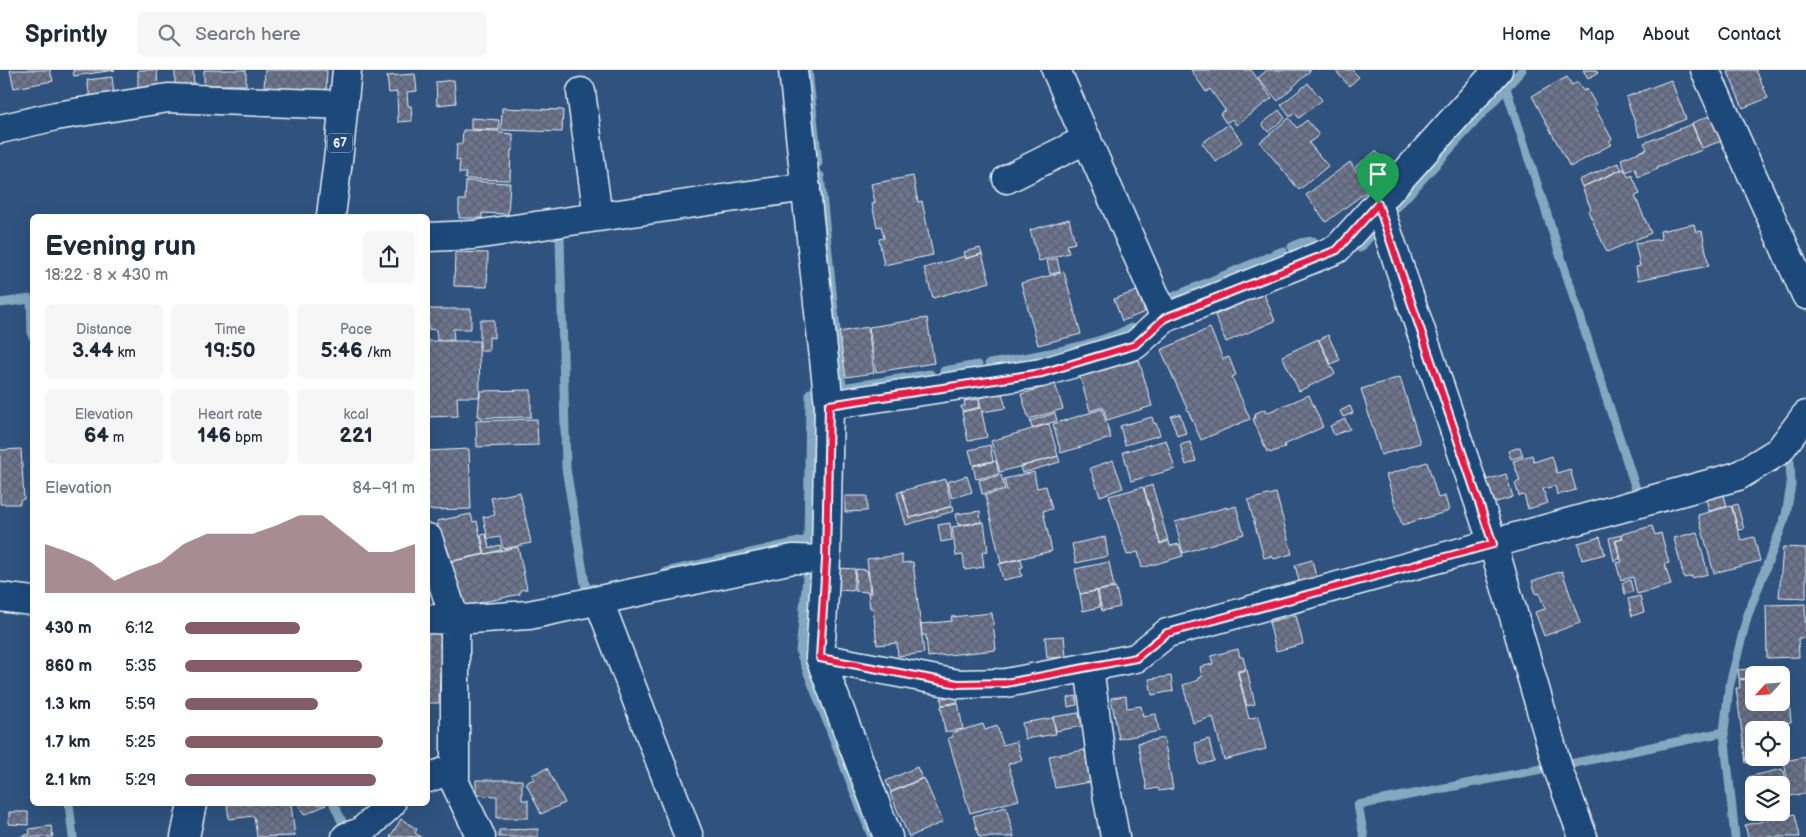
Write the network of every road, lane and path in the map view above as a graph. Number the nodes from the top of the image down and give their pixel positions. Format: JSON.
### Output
{"nodes":[{"id":1,"x":347,"y":70,"type":"edge"},
{"id":2,"x":793,"y":70,"type":"edge"},
{"id":3,"x":1056,"y":70,"type":"edge"},
{"id":4,"x":1498,"y":70,"type":"edge"},
{"id":5,"x":1705,"y":70,"type":"edge"},
{"id":6,"x":581,"y":92,"type":"dead end"},
{"id":7,"x":343,"y":105,"type":"junction"},
{"id":8,"x":0,"y":129,"type":"edge"},
{"id":9,"x":1087,"y":139,"type":"junction"},
{"id":10,"x":1007,"y":179,"type":"dead end"},
{"id":11,"x":806,"y":187,"type":"junction"},
{"id":12,"x":1378,"y":204,"type":"junction"},
{"id":13,"x":331,"y":214,"type":"edge"},
{"id":14,"x":598,"y":217,"type":"junction"},
{"id":15,"x":430,"y":237,"type":"edge"},
{"id":16,"x":1806,"y":295,"type":"edge"},
{"id":17,"x":1165,"y":318,"type":"junction"},
{"id":18,"x":829,"y":405,"type":"junction"},
{"id":19,"x":1806,"y":415,"type":"edge"},
{"id":20,"x":430,"y":544,"type":"edge"},
{"id":21,"x":1493,"y":544,"type":"junction"},
{"id":22,"x":826,"y":560,"type":"junction"},
{"id":23,"x":0,"y":598,"type":"edge"},
{"id":24,"x":599,"y":600,"type":"junction"},
{"id":25,"x":30,"y":601,"type":"edge"},
{"id":26,"x":430,"y":619,"type":"edge"},
{"id":27,"x":455,"y":620,"type":"junction"},
{"id":28,"x":820,"y":658,"type":"junction"},
{"id":29,"x":1089,"y":667,"type":"junction"},
{"id":30,"x":455,"y":768,"type":"junction"},
{"id":31,"x":430,"y":777,"type":"edge"},
{"id":32,"x":192,"y":806,"type":"edge"},
{"id":33,"x":389,"y":806,"type":"edge"},
{"id":34,"x":185,"y":837,"type":"edge"},
{"id":35,"x":346,"y":837,"type":"edge"},
{"id":36,"x":481,"y":837,"type":"edge"},
{"id":37,"x":689,"y":837,"type":"edge"},
{"id":38,"x":888,"y":837,"type":"edge"},
{"id":39,"x":1115,"y":837,"type":"edge"},
{"id":40,"x":1583,"y":837,"type":"edge"}],
"edges":[{"from":1,"to":7,"type":"street","number":"67"},
{"from":2,"to":11,"type":"street"},
{"from":3,"to":9,"type":"street"},
{"from":4,"to":12,"type":"street"},
{"from":5,"to":16,"type":"street"},
{"from":6,"to":14,"type":"street"},
{"from":7,"to":8,"type":"street"},
{"from":7,"to":13,"type":"street","number":"67"},
{"from":9,"to":10,"type":"street"},
{"from":9,"to":17,"type":"street"},
{"from":11,"to":14,"type":"street"},
{"from":11,"to":18,"type":"street"},
{"from":12,"to":17,"type":"street"},
{"from":12,"to":21,"type":"street"},
{"from":14,"to":15,"type":"street"},
{"from":17,"to":18,"type":"street"},
{"from":18,"to":22,"type":"street"},
{"from":19,"to":21,"type":"street"},
{"from":20,"to":27,"type":"street"},
{"from":21,"to":29,"type":"street"},
{"from":21,"to":40,"type":"street"},
{"from":22,"to":24,"type":"street"},
{"from":22,"to":28,"type":"street"},
{"from":23,"to":25,"type":"street"},
{"from":24,"to":27,"type":"street"},
{"from":24,"to":37,"type":"street"},
{"from":26,"to":27,"type":"street"},
{"from":27,"to":30,"type":"street"},
{"from":28,"to":29,"type":"street"},
{"from":28,"to":38,"type":"street"},
{"from":29,"to":39,"type":"street"},
{"from":30,"to":31,"type":"street"},
{"from":30,"to":36,"type":"street"},
{"from":32,"to":34,"type":"street"},
{"from":33,"to":35,"type":"street"}]}
